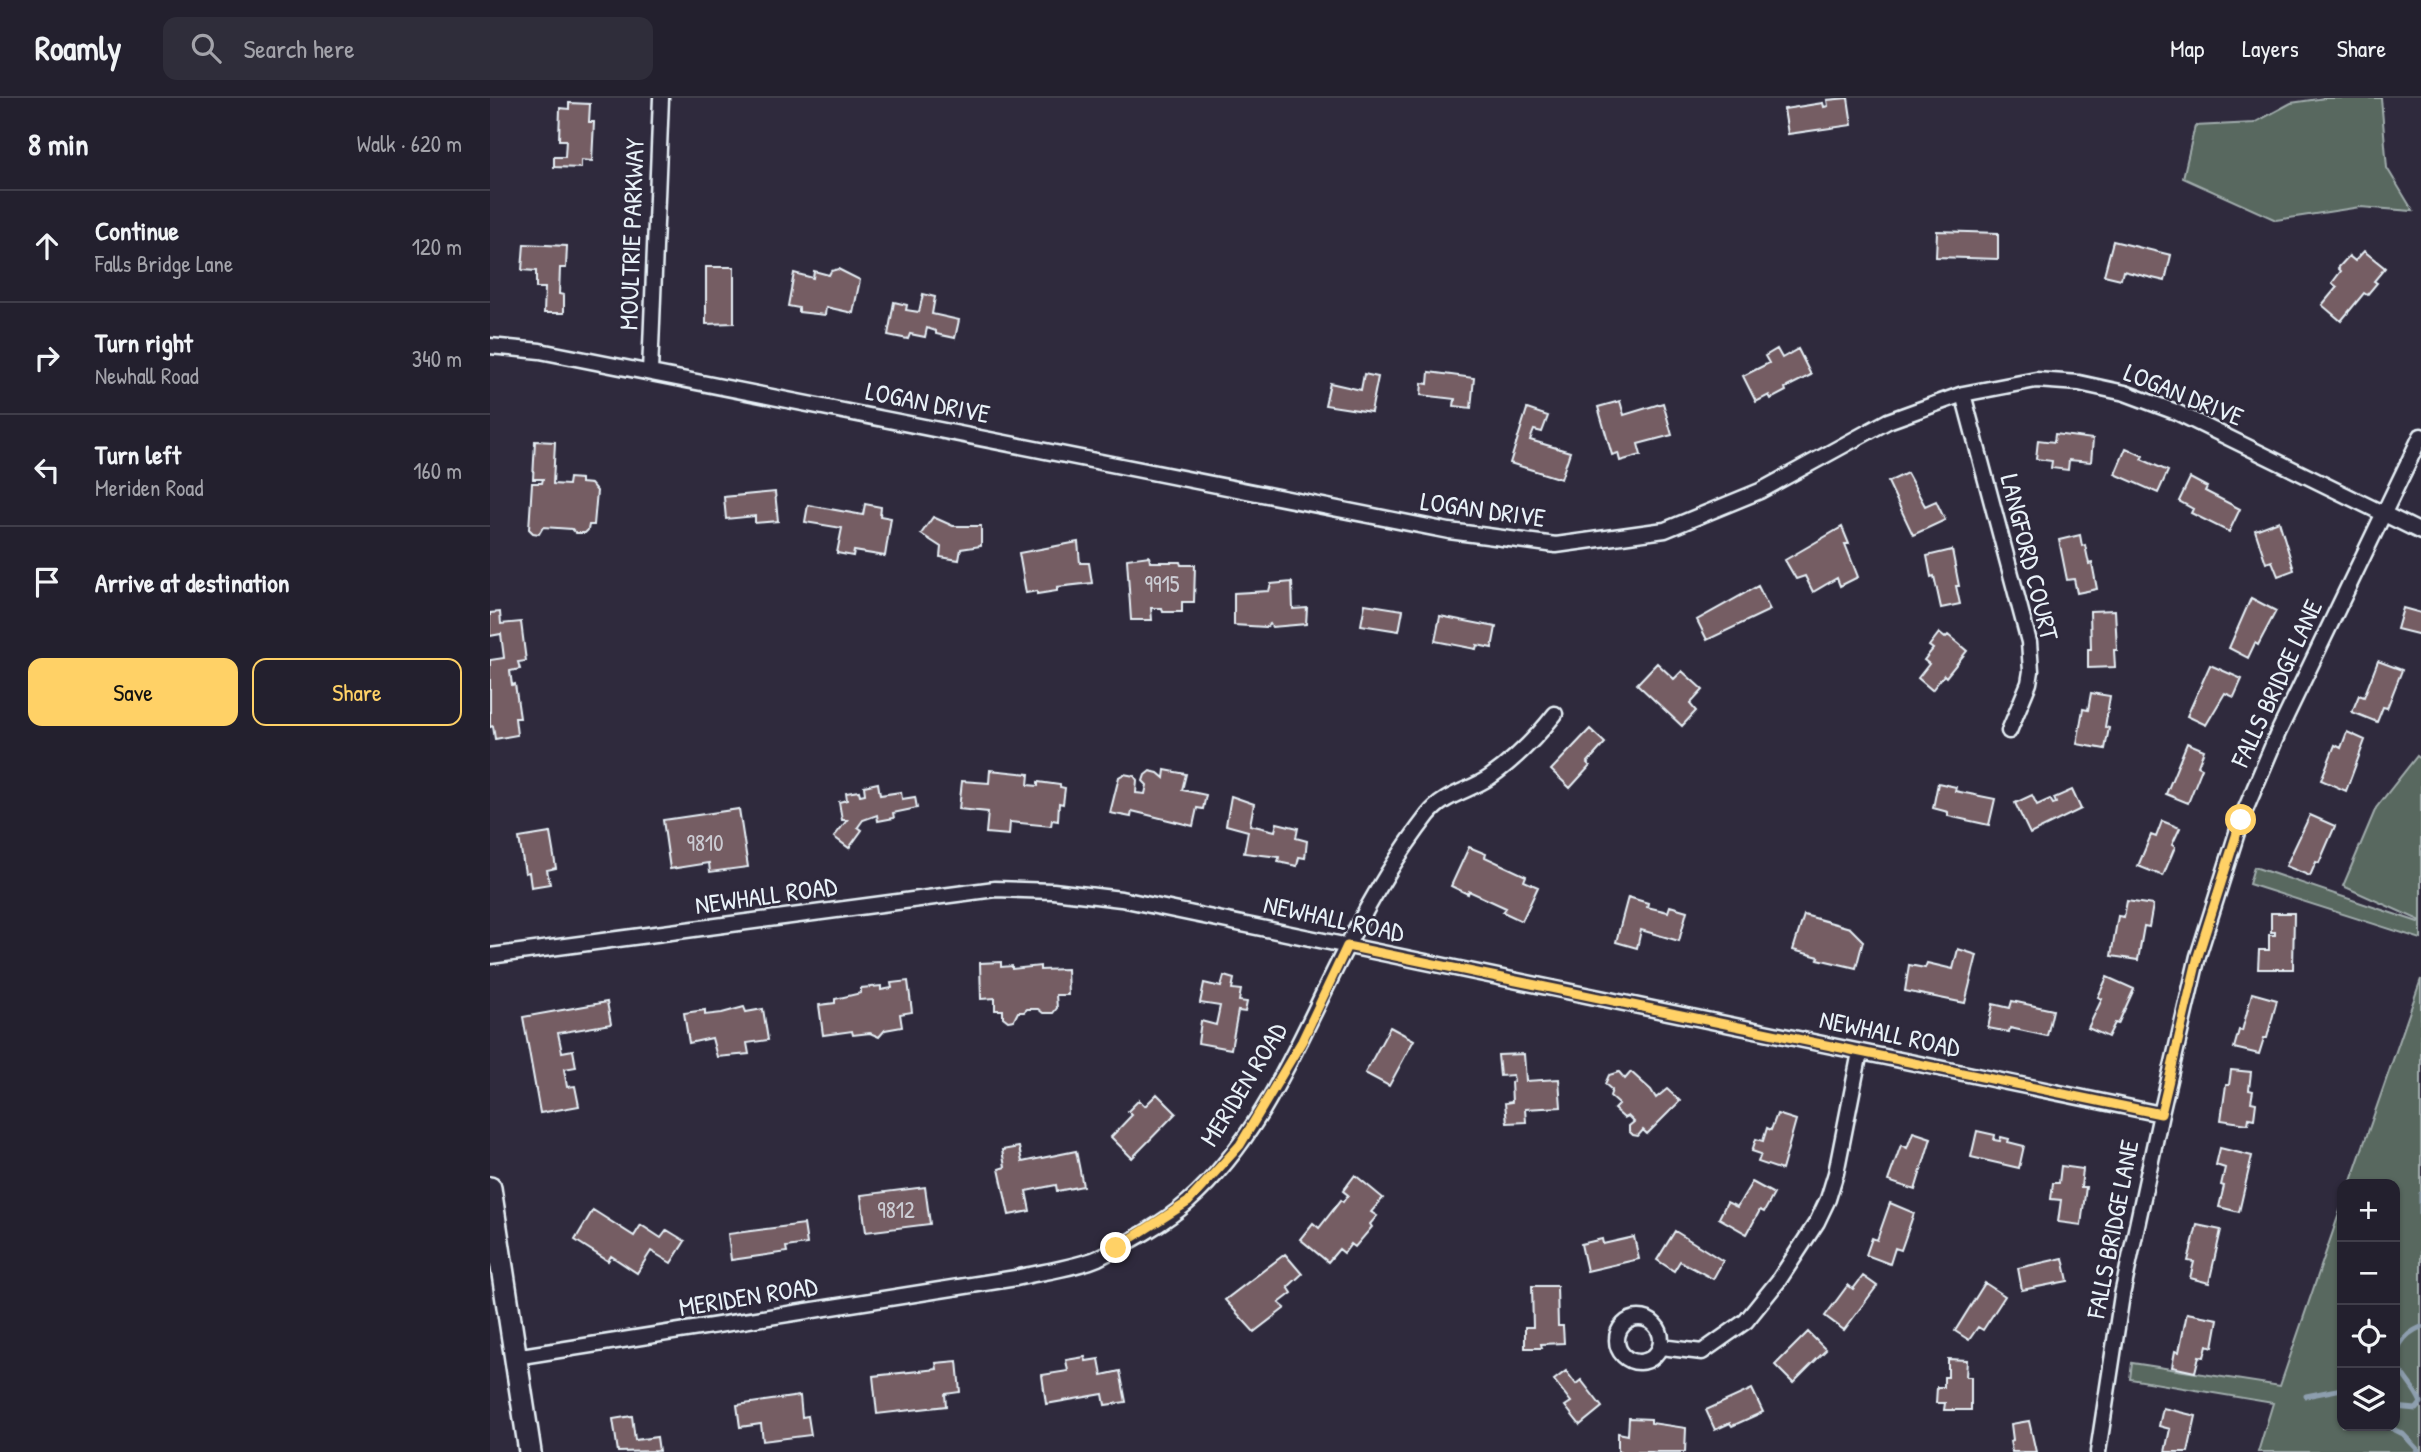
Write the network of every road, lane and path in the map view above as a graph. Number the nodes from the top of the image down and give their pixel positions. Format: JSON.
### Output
{"nodes":[{"id":1,"x":662,"y":98,"type":"edge"},
{"id":2,"x":490,"y":346,"type":"edge"},
{"id":3,"x":650,"y":372,"type":"junction"},
{"id":4,"x":1963,"y":394,"type":"junction"},
{"id":5,"x":2421,"y":436,"type":"edge"},
{"id":6,"x":2383,"y":514,"type":"junction"},
{"id":7,"x":2421,"y":532,"type":"edge"},
{"id":8,"x":1555,"y":714,"type":"dead end"},
{"id":9,"x":2009,"y":730,"type":"dead end"},
{"id":10,"x":1347,"y":946,"type":"junction"},
{"id":11,"x":490,"y":956,"type":"edge"},
{"id":12,"x":1860,"y":1052,"type":"junction"},
{"id":13,"x":2161,"y":1114,"type":"junction"},
{"id":14,"x":490,"y":1188,"type":"edge"},
{"id":15,"x":1661,"y":1347,"type":"dead end"},
{"id":16,"x":515,"y":1357,"type":"junction"},
{"id":17,"x":530,"y":1452,"type":"edge"},
{"id":18,"x":2098,"y":1452,"type":"edge"}],
"edges":[{"from":1,"to":3,"type":"street","name":"MOULTRIE PARKWAY"},
{"from":2,"to":3,"type":"street","name":"LOGAN DRIVE"},
{"from":3,"to":4,"type":"street","name":"LOGAN DRIVE"},
{"from":4,"to":6,"type":"street","name":"LOGAN DRIVE"},
{"from":4,"to":9,"type":"street","name":"LANGFORD COURT"},
{"from":5,"to":6,"type":"street","name":"FALLS BRIDGE LANE"},
{"from":6,"to":7,"type":"street","name":"LOGAN DRIVE"},
{"from":6,"to":13,"type":"street","name":"FALLS BRIDGE LANE"},
{"from":8,"to":10,"type":"street","name":"MERIDEN ROAD"},
{"from":10,"to":11,"type":"street","name":"NEWHALL ROAD"},
{"from":10,"to":12,"type":"street","name":"NEWHALL ROAD"},
{"from":10,"to":16,"type":"street","name":"MERIDEN ROAD"},
{"from":12,"to":13,"type":"street","name":"NEWHALL ROAD"},
{"from":12,"to":15,"type":"street"},
{"from":13,"to":18,"type":"street","name":"FALLS BRIDGE LANE"},
{"from":14,"to":16,"type":"main road"},
{"from":16,"to":17,"type":"main road"}]}
